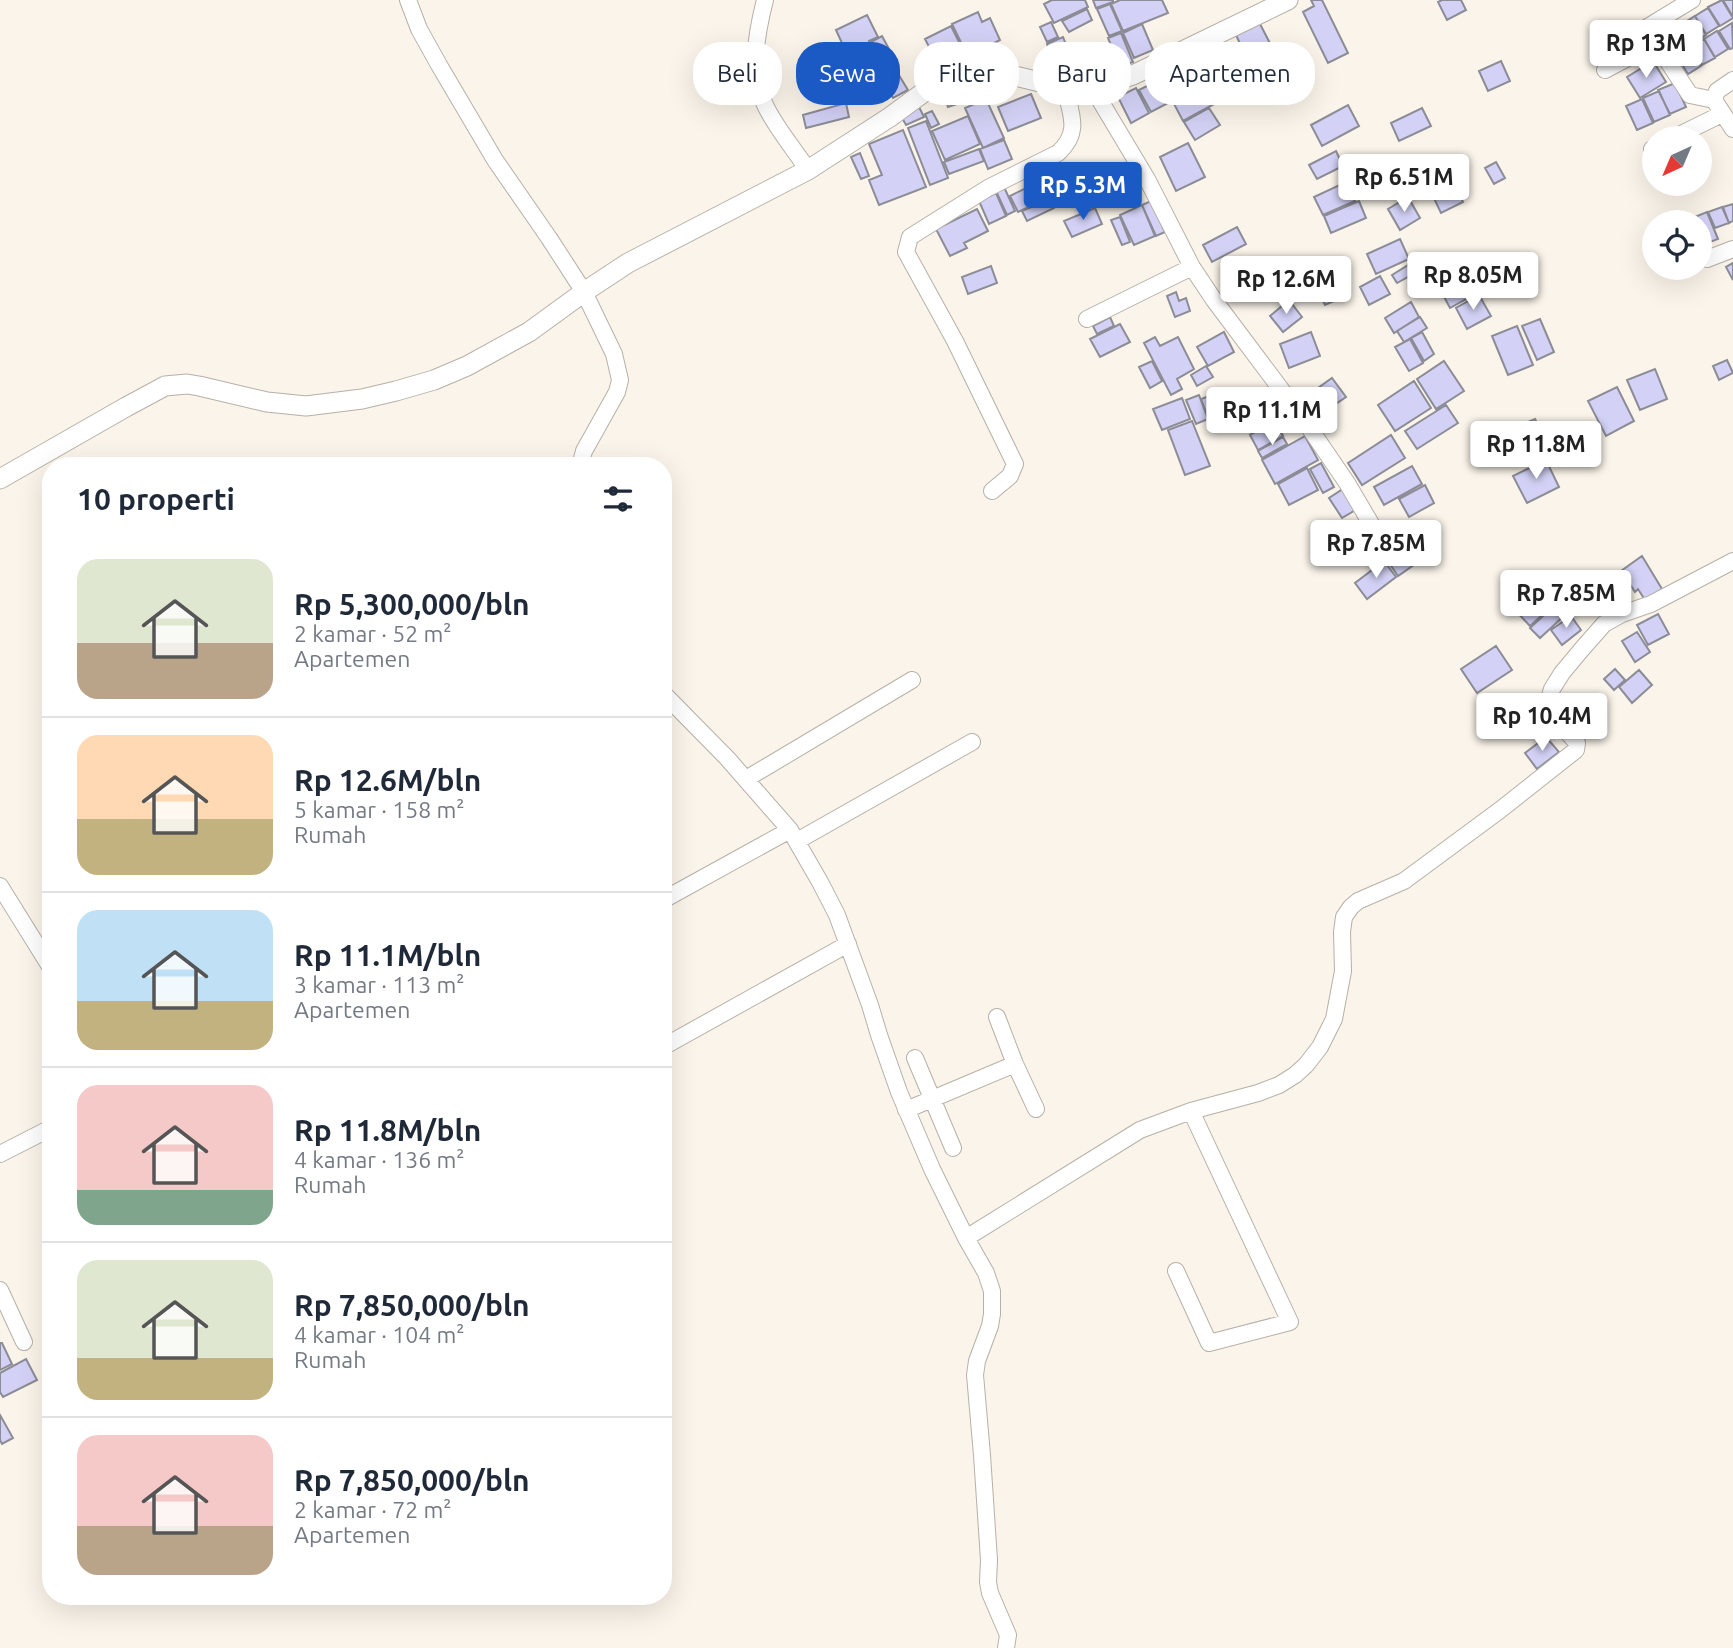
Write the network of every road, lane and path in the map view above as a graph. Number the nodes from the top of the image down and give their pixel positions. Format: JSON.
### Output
{"nodes":[{"id":1,"x":408,"y":0,"type":"edge"},
{"id":2,"x":765,"y":0,"type":"edge"},
{"id":3,"x":1288,"y":0,"type":"edge"},
{"id":4,"x":1692,"y":0,"type":"edge"},
{"id":5,"x":1656,"y":44,"type":"junction"},
{"id":6,"x":1605,"y":71,"type":"dead end"},
{"id":7,"x":1131,"y":76,"type":"edge"},
{"id":8,"x":1033,"y":79,"type":"edge"},
{"id":9,"x":1733,"y":80,"type":"edge"},
{"id":10,"x":1069,"y":105,"type":"edge"},
{"id":11,"x":1103,"y":105,"type":"edge"},
{"id":12,"x":1718,"y":107,"type":"junction"},
{"id":13,"x":1690,"y":126,"type":"edge"},
{"id":14,"x":1733,"y":130,"type":"edge"},
{"id":15,"x":808,"y":170,"type":"junction"},
{"id":16,"x":1733,"y":249,"type":"edge"},
{"id":17,"x":1712,"y":256,"type":"edge"},
{"id":18,"x":1192,"y":267,"type":"junction"},
{"id":19,"x":584,"y":292,"type":"junction"},
{"id":20,"x":1087,"y":319,"type":"dead end"},
{"id":21,"x":582,"y":457,"type":"edge"},
{"id":22,"x":0,"y":479,"type":"edge"},
{"id":23,"x":992,"y":491,"type":"dead end"},
{"id":24,"x":1387,"y":551,"type":"dead end"},
{"id":25,"x":1733,"y":561,"type":"edge"},
{"id":26,"x":912,"y":680,"type":"dead end"},
{"id":27,"x":672,"y":702,"type":"edge"},
{"id":28,"x":972,"y":743,"type":"dead end"},
{"id":29,"x":746,"y":779,"type":"junction"},
{"id":30,"x":793,"y":836,"type":"junction"},
{"id":31,"x":0,"y":886,"type":"edge"},
{"id":32,"x":672,"y":896,"type":"edge"},
{"id":33,"x":848,"y":944,"type":"junction"},
{"id":34,"x":42,"y":954,"type":"edge"},
{"id":35,"x":997,"y":1017,"type":"dead end"},
{"id":36,"x":672,"y":1042,"type":"edge"},
{"id":37,"x":915,"y":1058,"type":"dead end"},
{"id":38,"x":1014,"y":1064,"type":"junction"},
{"id":39,"x":931,"y":1099,"type":"junction"},
{"id":40,"x":1036,"y":1109,"type":"dead end"},
{"id":41,"x":906,"y":1110,"type":"junction"},
{"id":42,"x":1191,"y":1111,"type":"junction"},
{"id":43,"x":42,"y":1133,"type":"edge"},
{"id":44,"x":953,"y":1148,"type":"dead end"},
{"id":45,"x":0,"y":1154,"type":"edge"},
{"id":46,"x":966,"y":1238,"type":"junction"},
{"id":47,"x":1176,"y":1271,"type":"dead end"},
{"id":48,"x":0,"y":1290,"type":"edge"},
{"id":49,"x":24,"y":1342,"type":"dead end"},
{"id":50,"x":1006,"y":1648,"type":"edge"}],
"edges":[{"from":1,"to":19,"type":"street"},
{"from":2,"to":15,"type":"street"},
{"from":3,"to":7,"type":"street"},
{"from":4,"to":5,"type":"street"},
{"from":5,"to":6,"type":"street"},
{"from":5,"to":12,"type":"street"},
{"from":8,"to":15,"type":"street"},
{"from":9,"to":12,"type":"street"},
{"from":10,"to":23,"type":"street"},
{"from":11,"to":18,"type":"street"},
{"from":12,"to":13,"type":"street"},
{"from":12,"to":14,"type":"street"},
{"from":15,"to":19,"type":"street"},
{"from":16,"to":17,"type":"street"},
{"from":18,"to":20,"type":"street"},
{"from":18,"to":24,"type":"street"},
{"from":19,"to":21,"type":"street"},
{"from":19,"to":22,"type":"street"},
{"from":25,"to":42,"type":"street"},
{"from":26,"to":29,"type":"street"},
{"from":27,"to":29,"type":"street"},
{"from":28,"to":30,"type":"street"},
{"from":29,"to":30,"type":"street"},
{"from":30,"to":32,"type":"street"},
{"from":30,"to":33,"type":"street"},
{"from":31,"to":34,"type":"street"},
{"from":33,"to":36,"type":"street"},
{"from":33,"to":41,"type":"street"},
{"from":35,"to":38,"type":"street"},
{"from":37,"to":39,"type":"street"},
{"from":38,"to":39,"type":"street"},
{"from":38,"to":40,"type":"street"},
{"from":39,"to":41,"type":"street"},
{"from":39,"to":44,"type":"street"},
{"from":41,"to":46,"type":"street"},
{"from":42,"to":46,"type":"street"},
{"from":42,"to":47,"type":"street"},
{"from":43,"to":45,"type":"street"},
{"from":46,"to":50,"type":"street"},
{"from":48,"to":49,"type":"street"}]}
